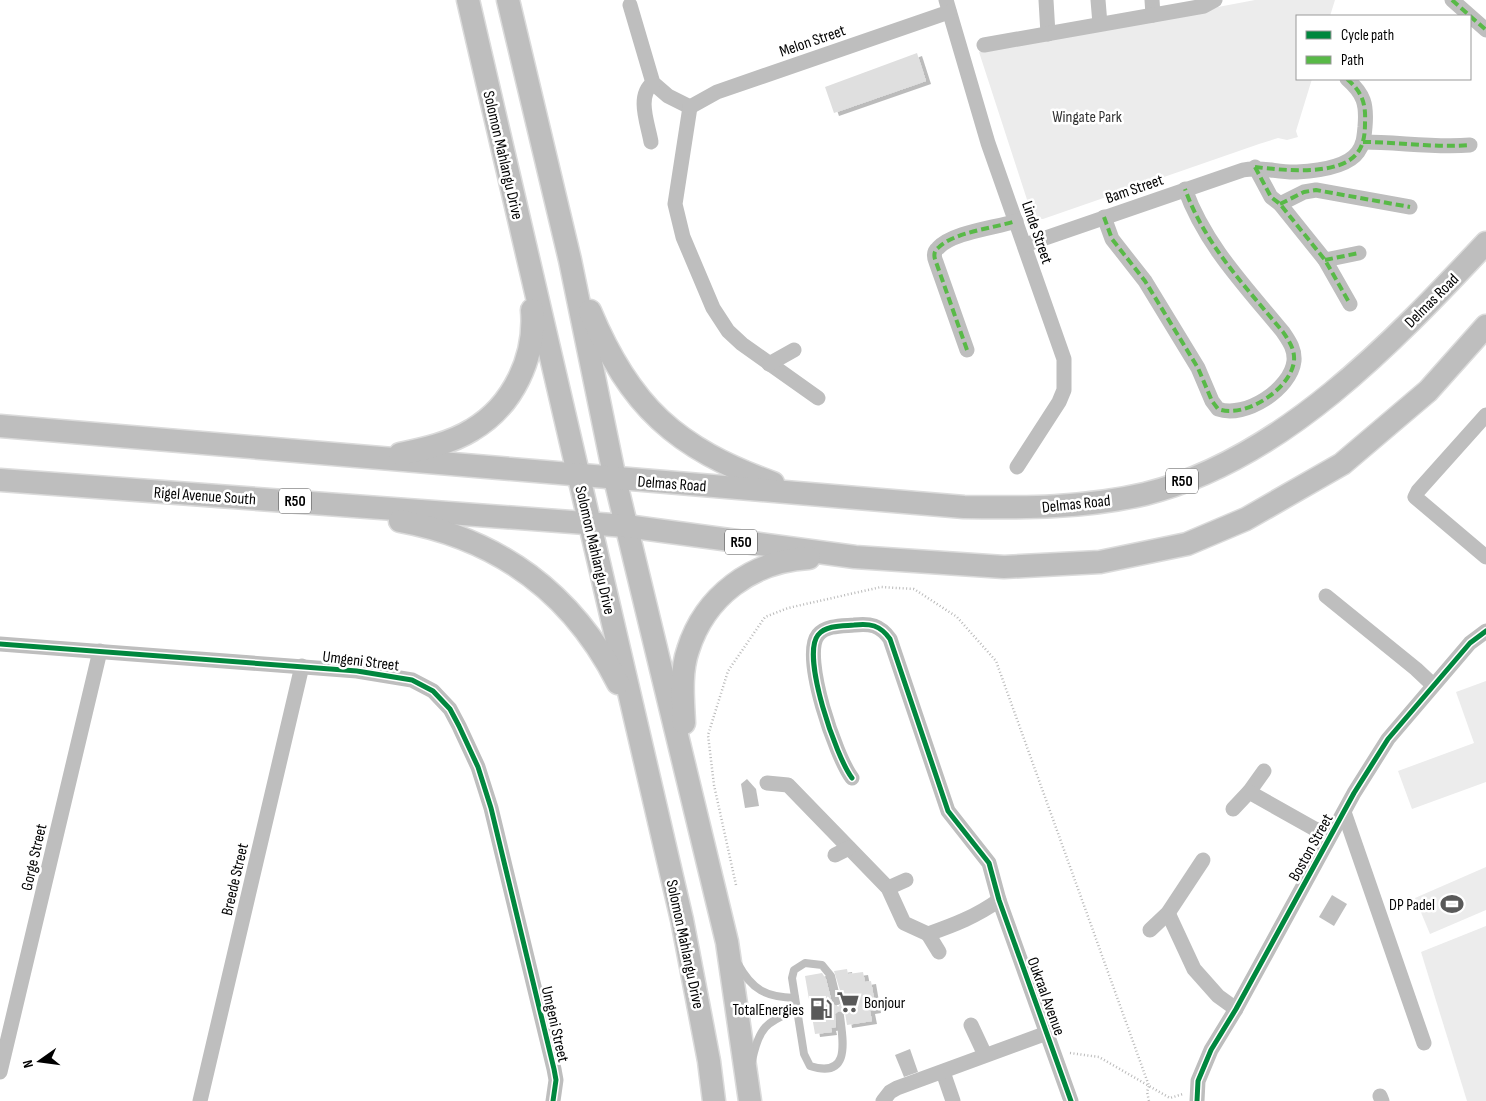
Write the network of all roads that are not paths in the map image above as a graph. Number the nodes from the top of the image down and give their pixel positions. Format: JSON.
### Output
{"nodes":[{"id":1,"x":468,"y":0,"type":"edge"},
{"id":2,"x":508,"y":0,"type":"edge"},
{"id":3,"x":1046,"y":0,"type":"edge"},
{"id":4,"x":1098,"y":0,"type":"edge"},
{"id":5,"x":1215,"y":0,"type":"edge"},
{"id":6,"x":1452,"y":0,"type":"edge"},
{"id":7,"x":630,"y":5,"type":"dead end"},
{"id":8,"x":947,"y":6,"type":"edge"},
{"id":9,"x":1152,"y":8,"type":"edge"},
{"id":10,"x":1469,"y":15,"type":"edge"},
{"id":11,"x":1471,"y":17,"type":"edge"},
{"id":12,"x":1100,"y":24,"type":"junction"},
{"id":13,"x":1486,"y":30,"type":"edge"},
{"id":14,"x":1048,"y":34,"type":"junction"},
{"id":15,"x":984,"y":44,"type":"dead end"},
{"id":16,"x":1348,"y":80,"type":"edge"},
{"id":17,"x":653,"y":83,"type":"junction"},
{"id":18,"x":690,"y":107,"type":"junction"},
{"id":19,"x":651,"y":142,"type":"dead end"},
{"id":20,"x":1363,"y":142,"type":"junction"},
{"id":21,"x":1470,"y":145,"type":"dead end"},
{"id":22,"x":1255,"y":167,"type":"junction"},
{"id":23,"x":1185,"y":189,"type":"junction"},
{"id":24,"x":1280,"y":204,"type":"junction"},
{"id":25,"x":1410,"y":207,"type":"dead end"},
{"id":26,"x":1104,"y":217,"type":"junction"},
{"id":27,"x":1016,"y":222,"type":"junction"},
{"id":28,"x":1486,"y":243,"type":"edge"},
{"id":29,"x":1025,"y":244,"type":"junction"},
{"id":30,"x":1358,"y":253,"type":"dead end"},
{"id":31,"x":527,"y":255,"type":"junction"},
{"id":32,"x":570,"y":260,"type":"junction"},
{"id":33,"x":1325,"y":260,"type":"junction"},
{"id":34,"x":1350,"y":304,"type":"dead end"},
{"id":35,"x":1486,"y":326,"type":"edge"},
{"id":36,"x":794,"y":350,"type":"dead end"},
{"id":37,"x":967,"y":350,"type":"dead end"},
{"id":38,"x":769,"y":364,"type":"junction"},
{"id":39,"x":818,"y":398,"type":"dead end"},
{"id":40,"x":1486,"y":415,"type":"edge"},
{"id":41,"x":0,"y":426,"type":"edge"},
{"id":42,"x":380,"y":459,"type":"junction"},
{"id":43,"x":1017,"y":467,"type":"dead end"},
{"id":44,"x":578,"y":475,"type":"junction"},
{"id":45,"x":615,"y":479,"type":"junction"},
{"id":46,"x":0,"y":480,"type":"edge"},
{"id":47,"x":797,"y":492,"type":"junction"},
{"id":48,"x":287,"y":501,"type":"junction"},
{"id":49,"x":589,"y":525,"type":"junction"},
{"id":50,"x":626,"y":526,"type":"junction"},
{"id":51,"x":855,"y":557,"type":"junction"},
{"id":52,"x":1486,"y":557,"type":"edge"},
{"id":53,"x":1326,"y":596,"type":"dead end"},
{"id":54,"x":1486,"y":630,"type":"edge"},
{"id":55,"x":0,"y":644,"type":"edge"},
{"id":56,"x":100,"y":651,"type":"junction"},
{"id":57,"x":302,"y":666,"type":"junction"},
{"id":58,"x":1433,"y":685,"type":"junction"},
{"id":59,"x":635,"y":715,"type":"junction"},
{"id":60,"x":684,"y":764,"type":"junction"},
{"id":61,"x":1264,"y":771,"type":"dead end"},
{"id":62,"x":852,"y":778,"type":"dead end"},
{"id":63,"x":767,"y":783,"type":"dead end"},
{"id":64,"x":1249,"y":792,"type":"junction"},
{"id":65,"x":1233,"y":809,"type":"dead end"},
{"id":66,"x":1344,"y":812,"type":"junction"},
{"id":67,"x":1330,"y":836,"type":"junction"},
{"id":68,"x":849,"y":848,"type":"junction"},
{"id":69,"x":835,"y":855,"type":"dead end"},
{"id":70,"x":1204,"y":860,"type":"dead end"},
{"id":71,"x":906,"y":880,"type":"dead end"},
{"id":72,"x":877,"y":884,"type":"junction"},
{"id":73,"x":999,"y":900,"type":"junction"},
{"id":74,"x":1168,"y":913,"type":"junction"},
{"id":75,"x":1150,"y":930,"type":"dead end"},
{"id":76,"x":928,"y":934,"type":"junction"},
{"id":77,"x":727,"y":942,"type":"junction"},
{"id":78,"x":939,"y":952,"type":"dead end"},
{"id":79,"x":795,"y":998,"type":"junction"},
{"id":80,"x":837,"y":1001,"type":"dead end"},
{"id":81,"x":1236,"y":1009,"type":"junction"},
{"id":82,"x":796,"y":1010,"type":"junction"},
{"id":83,"x":840,"y":1016,"type":"dead end"},
{"id":84,"x":971,"y":1025,"type":"dead end"},
{"id":85,"x":1047,"y":1033,"type":"junction"},
{"id":86,"x":1424,"y":1043,"type":"dead end"},
{"id":87,"x":985,"y":1055,"type":"junction"},
{"id":88,"x":0,"y":1072,"type":"edge"},
{"id":89,"x":943,"y":1072,"type":"junction"},
{"id":90,"x":750,"y":1094,"type":"edge"},
{"id":91,"x":200,"y":1101,"type":"edge"},
{"id":92,"x":553,"y":1101,"type":"edge"},
{"id":93,"x":714,"y":1101,"type":"edge"},
{"id":94,"x":883,"y":1101,"type":"edge"},
{"id":95,"x":953,"y":1101,"type":"edge"},
{"id":96,"x":1070,"y":1101,"type":"edge"},
{"id":97,"x":1197,"y":1101,"type":"edge"}],
"edges":[{"from":1,"to":31,"type":"main road","name":"Solomon Mahlangu Drive"},
{"from":2,"to":32,"type":"main road"},
{"from":3,"to":14,"type":"street"},
{"from":4,"to":12,"type":"street"},
{"from":5,"to":9,"type":"street"},
{"from":6,"to":10,"type":"street"},
{"from":7,"to":17,"type":"street"},
{"from":8,"to":18,"type":"street","name":"Melon Street"},
{"from":8,"to":27,"type":"street","name":"Linde Street"},
{"from":9,"to":12,"type":"street"},
{"from":11,"to":13,"type":"street"},
{"from":12,"to":14,"type":"street"},
{"from":14,"to":15,"type":"street"},
{"from":16,"to":20,"type":"street"},
{"from":17,"to":18,"type":"street"},
{"from":17,"to":19,"type":"street"},
{"from":18,"to":38,"type":"street"},
{"from":20,"to":21,"type":"street"},
{"from":20,"to":22,"type":"street"},
{"from":22,"to":23,"type":"street","name":"Bam Street"},
{"from":22,"to":24,"type":"street"},
{"from":23,"to":26,"type":"street","name":"Bam Street"},
{"from":23,"to":26,"type":"street"},
{"from":24,"to":25,"type":"street"},
{"from":24,"to":33,"type":"street"},
{"from":26,"to":29,"type":"street","name":"Bam Street"},
{"from":27,"to":29,"type":"street","name":"Linde Street"},
{"from":27,"to":37,"type":"street"},
{"from":28,"to":47,"type":"main road","name":"Delmas Road","number":"R50"},
{"from":29,"to":43,"type":"street","name":"Linde Street"},
{"from":30,"to":33,"type":"street"},
{"from":31,"to":42,"type":"main road"},
{"from":31,"to":44,"type":"main road","name":"Solomon Mahlangu Drive"},
{"from":32,"to":45,"type":"main road"},
{"from":32,"to":47,"type":"main road"},
{"from":33,"to":34,"type":"street"},
{"from":35,"to":51,"type":"main road","number":"R50"},
{"from":36,"to":38,"type":"street"},
{"from":38,"to":39,"type":"street"},
{"from":40,"to":52,"type":"street"},
{"from":41,"to":42,"type":"main road","number":"R50"},
{"from":42,"to":44,"type":"main road","number":"R50"},
{"from":44,"to":45,"type":"main road","name":"Delmas Road","number":"R50"},
{"from":44,"to":49,"type":"main road","name":"Solomon Mahlangu Drive"},
{"from":45,"to":47,"type":"main road","name":"Delmas Road","number":"R50"},
{"from":45,"to":50,"type":"main road"},
{"from":46,"to":48,"type":"main road","name":"Rigel Avenue South","number":"R50"},
{"from":48,"to":49,"type":"main road","name":"Rigel Avenue South","number":"R50"},
{"from":48,"to":59,"type":"main road"},
{"from":49,"to":50,"type":"main road","number":"R50"},
{"from":49,"to":59,"type":"main road","name":"Solomon Mahlangu Drive"},
{"from":50,"to":51,"type":"main road","number":"R50"},
{"from":50,"to":60,"type":"main road"},
{"from":51,"to":60,"type":"main road"},
{"from":53,"to":58,"type":"street"},
{"from":54,"to":58,"type":"street","name":"Boston Street"},
{"from":55,"to":56,"type":"street","name":"Umgeni Street"},
{"from":56,"to":57,"type":"street","name":"Umgeni Street"},
{"from":56,"to":88,"type":"street","name":"Gorge Street"},
{"from":57,"to":91,"type":"street","name":"Breede Street"},
{"from":57,"to":92,"type":"street","name":"Umgeni Street"},
{"from":58,"to":66,"type":"street","name":"Boston Street"},
{"from":59,"to":93,"type":"main road","name":"Solomon Mahlangu Drive"},
{"from":60,"to":77,"type":"main road"},
{"from":61,"to":64,"type":"street"},
{"from":62,"to":73,"type":"street","name":"Oukraal Avenue"},
{"from":63,"to":68,"type":"street"},
{"from":64,"to":65,"type":"street"},
{"from":64,"to":67,"type":"street"},
{"from":66,"to":67,"type":"street","name":"Boston Street"},
{"from":66,"to":86,"type":"street"},
{"from":67,"to":81,"type":"street","name":"Boston Street"},
{"from":68,"to":69,"type":"street"},
{"from":68,"to":72,"type":"street"},
{"from":70,"to":74,"type":"street"},
{"from":71,"to":72,"type":"street"},
{"from":72,"to":76,"type":"street"},
{"from":73,"to":76,"type":"street"},
{"from":73,"to":85,"type":"street","name":"Oukraal Avenue"},
{"from":74,"to":75,"type":"street"},
{"from":74,"to":81,"type":"street"},
{"from":76,"to":78,"type":"street"},
{"from":77,"to":79,"type":"lane"},
{"from":77,"to":90,"type":"main road"},
{"from":79,"to":80,"type":"lane"},
{"from":79,"to":82,"type":"lane"},
{"from":81,"to":97,"type":"street","name":"Boston Street"},
{"from":82,"to":83,"type":"lane"},
{"from":82,"to":90,"type":"lane"},
{"from":84,"to":87,"type":"street"},
{"from":85,"to":87,"type":"street"},
{"from":85,"to":96,"type":"street","name":"Oukraal Avenue"},
{"from":87,"to":89,"type":"street"},
{"from":89,"to":94,"type":"street"},
{"from":89,"to":95,"type":"street"}]}
